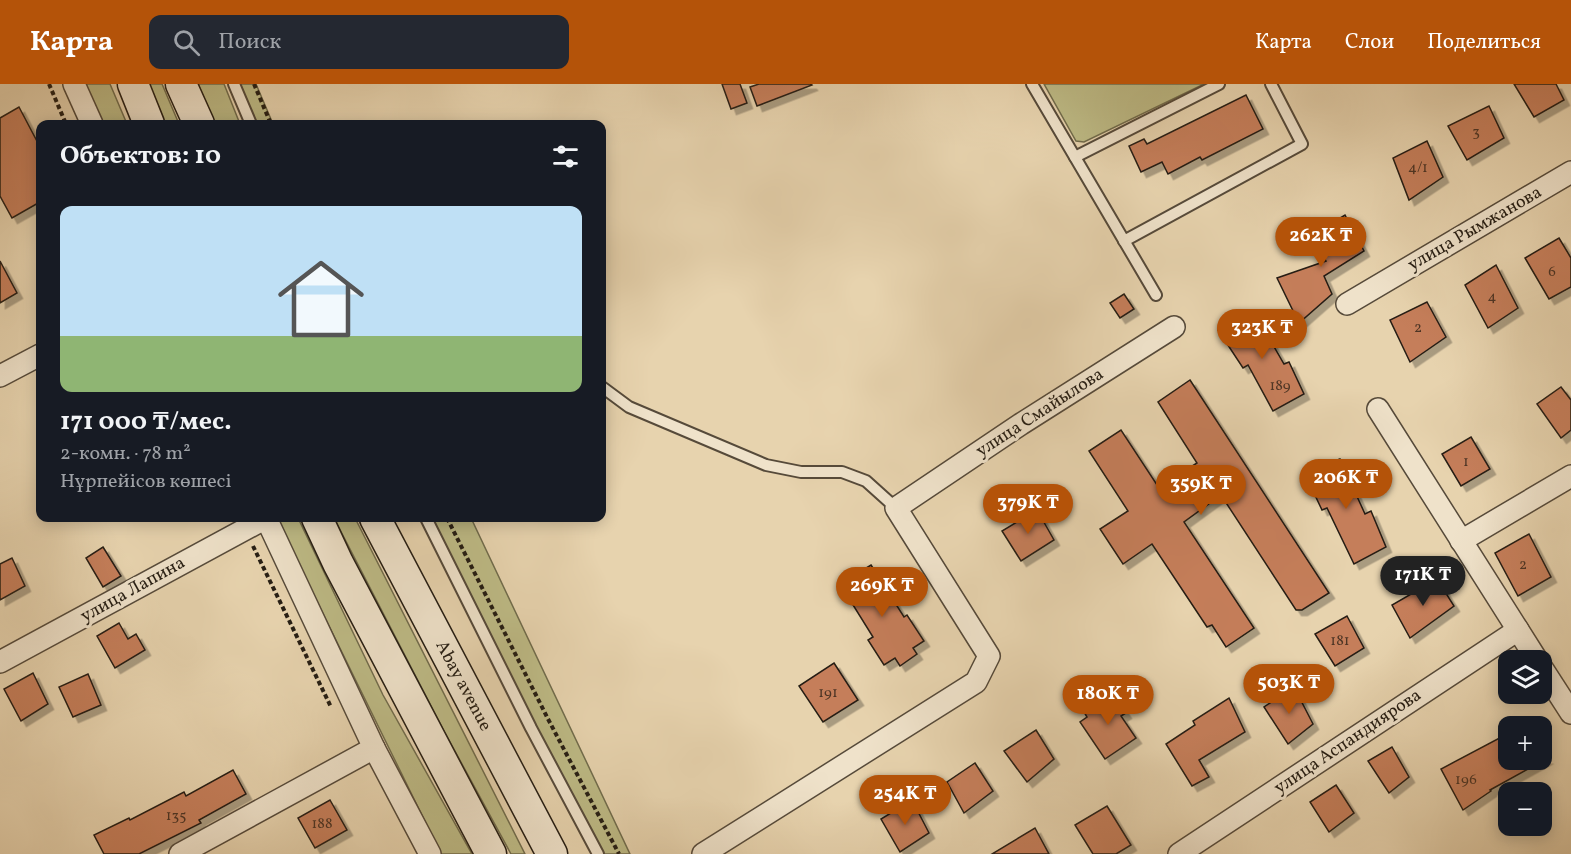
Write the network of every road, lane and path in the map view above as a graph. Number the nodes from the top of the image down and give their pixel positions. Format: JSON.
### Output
{"nodes":[{"id":1,"x":49,"y":84,"type":"edge"},
{"id":2,"x":75,"y":84,"type":"edge"},
{"id":3,"x":133,"y":84,"type":"edge"},
{"id":4,"x":181,"y":84,"type":"edge"},
{"id":5,"x":234,"y":84,"type":"edge"},
{"id":6,"x":254,"y":84,"type":"edge"},
{"id":7,"x":1032,"y":84,"type":"edge"},
{"id":8,"x":1219,"y":84,"type":"edge"},
{"id":9,"x":1272,"y":84,"type":"edge"},
{"id":10,"x":64,"y":120,"type":"edge"},
{"id":11,"x":90,"y":120,"type":"edge"},
{"id":12,"x":147,"y":120,"type":"edge"},
{"id":13,"x":197,"y":120,"type":"edge"},
{"id":14,"x":249,"y":120,"type":"edge"},
{"id":15,"x":269,"y":120,"type":"edge"},
{"id":16,"x":1075,"y":157,"type":"junction"},
{"id":17,"x":1571,"y":172,"type":"edge"},
{"id":18,"x":1124,"y":241,"type":"junction"},
{"id":19,"x":1156,"y":295,"type":"dead end"},
{"id":20,"x":1347,"y":304,"type":"dead end"},
{"id":21,"x":1174,"y":327,"type":"dead end"},
{"id":22,"x":36,"y":357,"type":"edge"},
{"id":23,"x":0,"y":376,"type":"edge"},
{"id":24,"x":606,"y":390,"type":"edge"},
{"id":25,"x":1378,"y":409,"type":"dead end"},
{"id":26,"x":1571,"y":476,"type":"edge"},
{"id":27,"x":896,"y":508,"type":"junction"},
{"id":28,"x":259,"y":522,"type":"edge"},
{"id":29,"x":268,"y":522,"type":"edge"},
{"id":30,"x":319,"y":522,"type":"edge"},
{"id":31,"x":377,"y":522,"type":"edge"},
{"id":32,"x":428,"y":522,"type":"edge"},
{"id":33,"x":449,"y":522,"type":"edge"},
{"id":34,"x":1461,"y":541,"type":"junction"},
{"id":35,"x":1518,"y":630,"type":"junction"},
{"id":36,"x":1531,"y":650,"type":"edge"},
{"id":37,"x":0,"y":662,"type":"edge"},
{"id":38,"x":1552,"y":684,"type":"edge"},
{"id":39,"x":1571,"y":713,"type":"edge"},
{"id":40,"x":374,"y":748,"type":"junction"},
{"id":41,"x":180,"y":854,"type":"edge"},
{"id":42,"x":430,"y":854,"type":"edge"},
{"id":43,"x":491,"y":854,"type":"edge"},
{"id":44,"x":552,"y":854,"type":"edge"},
{"id":45,"x":598,"y":854,"type":"edge"},
{"id":46,"x":619,"y":854,"type":"edge"},
{"id":47,"x":702,"y":854,"type":"edge"},
{"id":48,"x":1179,"y":854,"type":"edge"}],
"edges":[{"from":1,"to":10,"type":"path"},
{"from":2,"to":11,"type":"street"},
{"from":3,"to":12,"type":"main road"},
{"from":4,"to":13,"type":"main road"},
{"from":5,"to":14,"type":"lane"},
{"from":6,"to":15,"type":"path"},
{"from":7,"to":16,"type":"lane"},
{"from":8,"to":16,"type":"lane"},
{"from":9,"to":18,"type":"lane"},
{"from":16,"to":18,"type":"lane"},
{"from":17,"to":20,"type":"street","name":"улица Рымжанова"},
{"from":18,"to":19,"type":"lane"},
{"from":21,"to":27,"type":"street","name":"улица Смайылова"},
{"from":22,"to":23,"type":"street"},
{"from":24,"to":27,"type":"lane"},
{"from":25,"to":34,"type":"street"},
{"from":26,"to":34,"type":"street"},
{"from":27,"to":47,"type":"street"},
{"from":28,"to":37,"type":"street","name":"улица Лапина"},
{"from":29,"to":40,"type":"street"},
{"from":30,"to":43,"type":"main road"},
{"from":31,"to":44,"type":"main road","name":"Abay avenue"},
{"from":32,"to":45,"type":"lane"},
{"from":33,"to":46,"type":"path"},
{"from":34,"to":35,"type":"street"},
{"from":35,"to":36,"type":"street"},
{"from":35,"to":48,"type":"street","name":"улица Аспандиярова"},
{"from":38,"to":39,"type":"street"},
{"from":40,"to":41,"type":"street"},
{"from":40,"to":42,"type":"street"}]}
